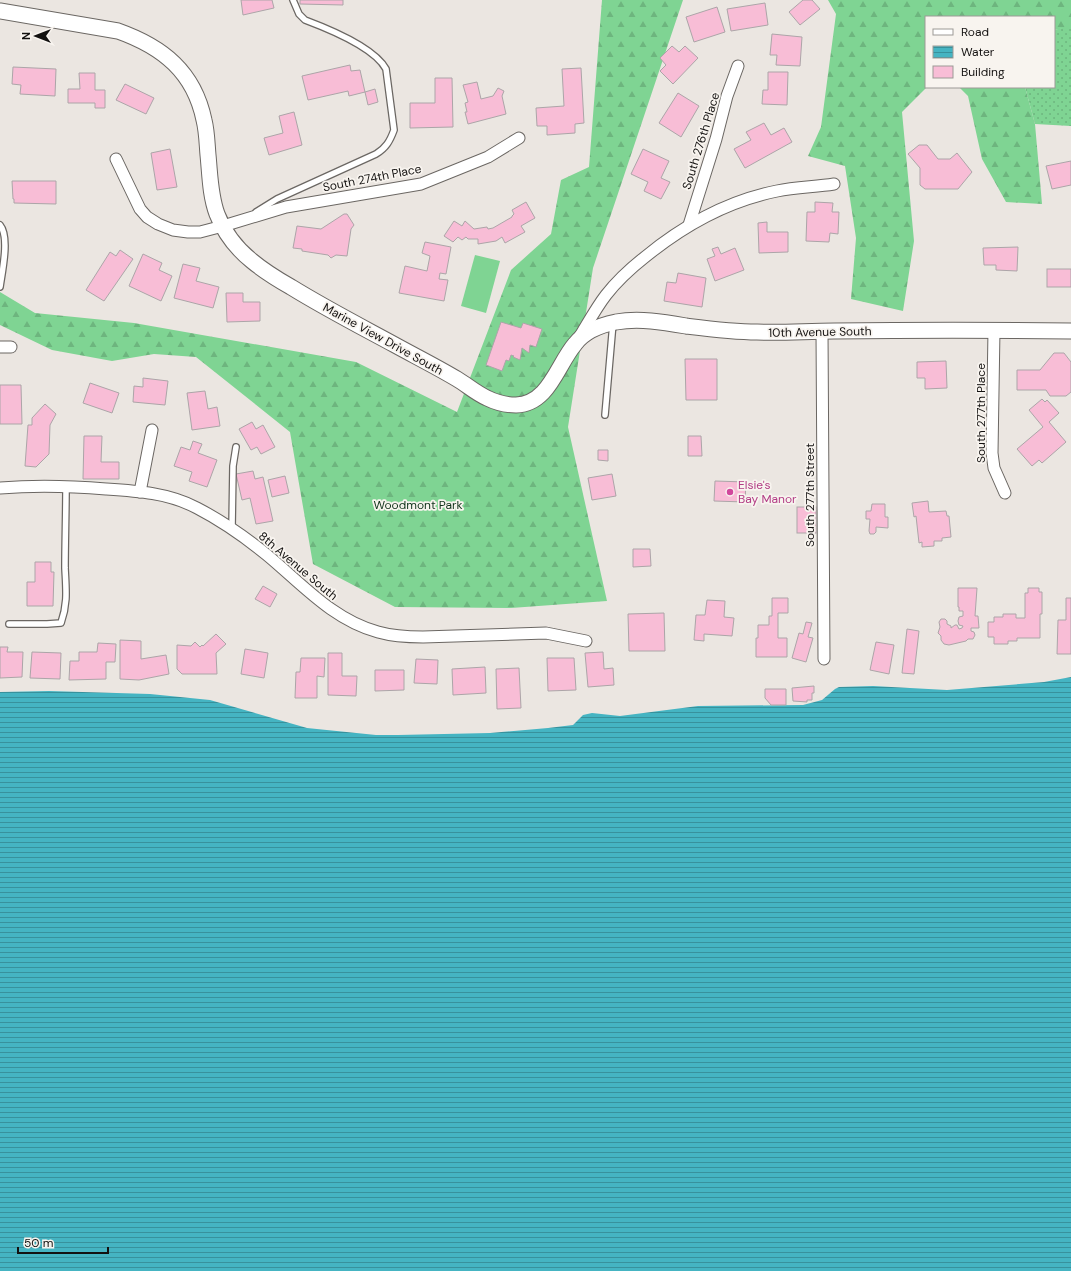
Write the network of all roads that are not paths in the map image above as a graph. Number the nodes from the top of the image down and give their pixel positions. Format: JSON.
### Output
{"nodes":[{"id":1,"x":293,"y":0,"type":"edge"},
{"id":2,"x":0,"y":11,"type":"edge"},
{"id":3,"x":738,"y":66,"type":"dead end"},
{"id":4,"x":519,"y":138,"type":"dead end"},
{"id":5,"x":116,"y":159,"type":"dead end"},
{"id":6,"x":834,"y":184,"type":"dead end"},
{"id":7,"x":242,"y":220,"type":"junction"},
{"id":8,"x":0,"y":225,"type":"edge"},
{"id":9,"x":689,"y":225,"type":"junction"},
{"id":10,"x":223,"y":226,"type":"junction"},
{"id":11,"x":0,"y":287,"type":"edge"},
{"id":12,"x":613,"y":323,"type":"junction"},
{"id":13,"x":994,"y":330,"type":"junction"},
{"id":14,"x":822,"y":331,"type":"junction"},
{"id":15,"x":1071,"y":331,"type":"edge"},
{"id":16,"x":575,"y":344,"type":"junction"},
{"id":17,"x":605,"y":415,"type":"dead end"},
{"id":18,"x":152,"y":430,"type":"dead end"},
{"id":19,"x":236,"y":447,"type":"dead end"},
{"id":20,"x":66,"y":487,"type":"junction"},
{"id":21,"x":0,"y":488,"type":"edge"},
{"id":22,"x":140,"y":492,"type":"junction"},
{"id":23,"x":1005,"y":493,"type":"dead end"},
{"id":24,"x":232,"y":529,"type":"junction"},
{"id":25,"x":8,"y":624,"type":"dead end"},
{"id":26,"x":586,"y":641,"type":"dead end"},
{"id":27,"x":824,"y":659,"type":"dead end"}],
"edges":[{"from":1,"to":7,"type":"lane"},
{"from":2,"to":10,"type":"main road","name":"Marine View Drive South"},
{"from":3,"to":9,"type":"street","name":"South 276th Place"},
{"from":4,"to":7,"type":"street","name":"South 274th Place"},
{"from":5,"to":10,"type":"street","name":"South 274th Place"},
{"from":6,"to":9,"type":"street","name":"Marine View Drive South"},
{"from":7,"to":10,"type":"street","name":"South 274th Place"},
{"from":8,"to":11,"type":"lane"},
{"from":9,"to":16,"type":"street","name":"Marine View Drive South"},
{"from":10,"to":16,"type":"main road","name":"Marine View Drive South"},
{"from":12,"to":14,"type":"main road","name":"10th Avenue South"},
{"from":12,"to":16,"type":"main road","name":"10th Avenue South"},
{"from":12,"to":17,"type":"lane"},
{"from":13,"to":14,"type":"main road","name":"10th Avenue South"},
{"from":13,"to":15,"type":"main road","name":"10th Avenue South"},
{"from":13,"to":23,"type":"street","name":"South 277th Place"},
{"from":14,"to":27,"type":"street","name":"South 277th Street"},
{"from":18,"to":22,"type":"street"},
{"from":19,"to":24,"type":"lane"},
{"from":20,"to":21,"type":"street","name":"8th Avenue South"},
{"from":20,"to":22,"type":"street","name":"8th Avenue South"},
{"from":20,"to":25,"type":"lane"},
{"from":22,"to":24,"type":"street","name":"8th Avenue South"},
{"from":24,"to":26,"type":"street","name":"8th Avenue South"}]}
